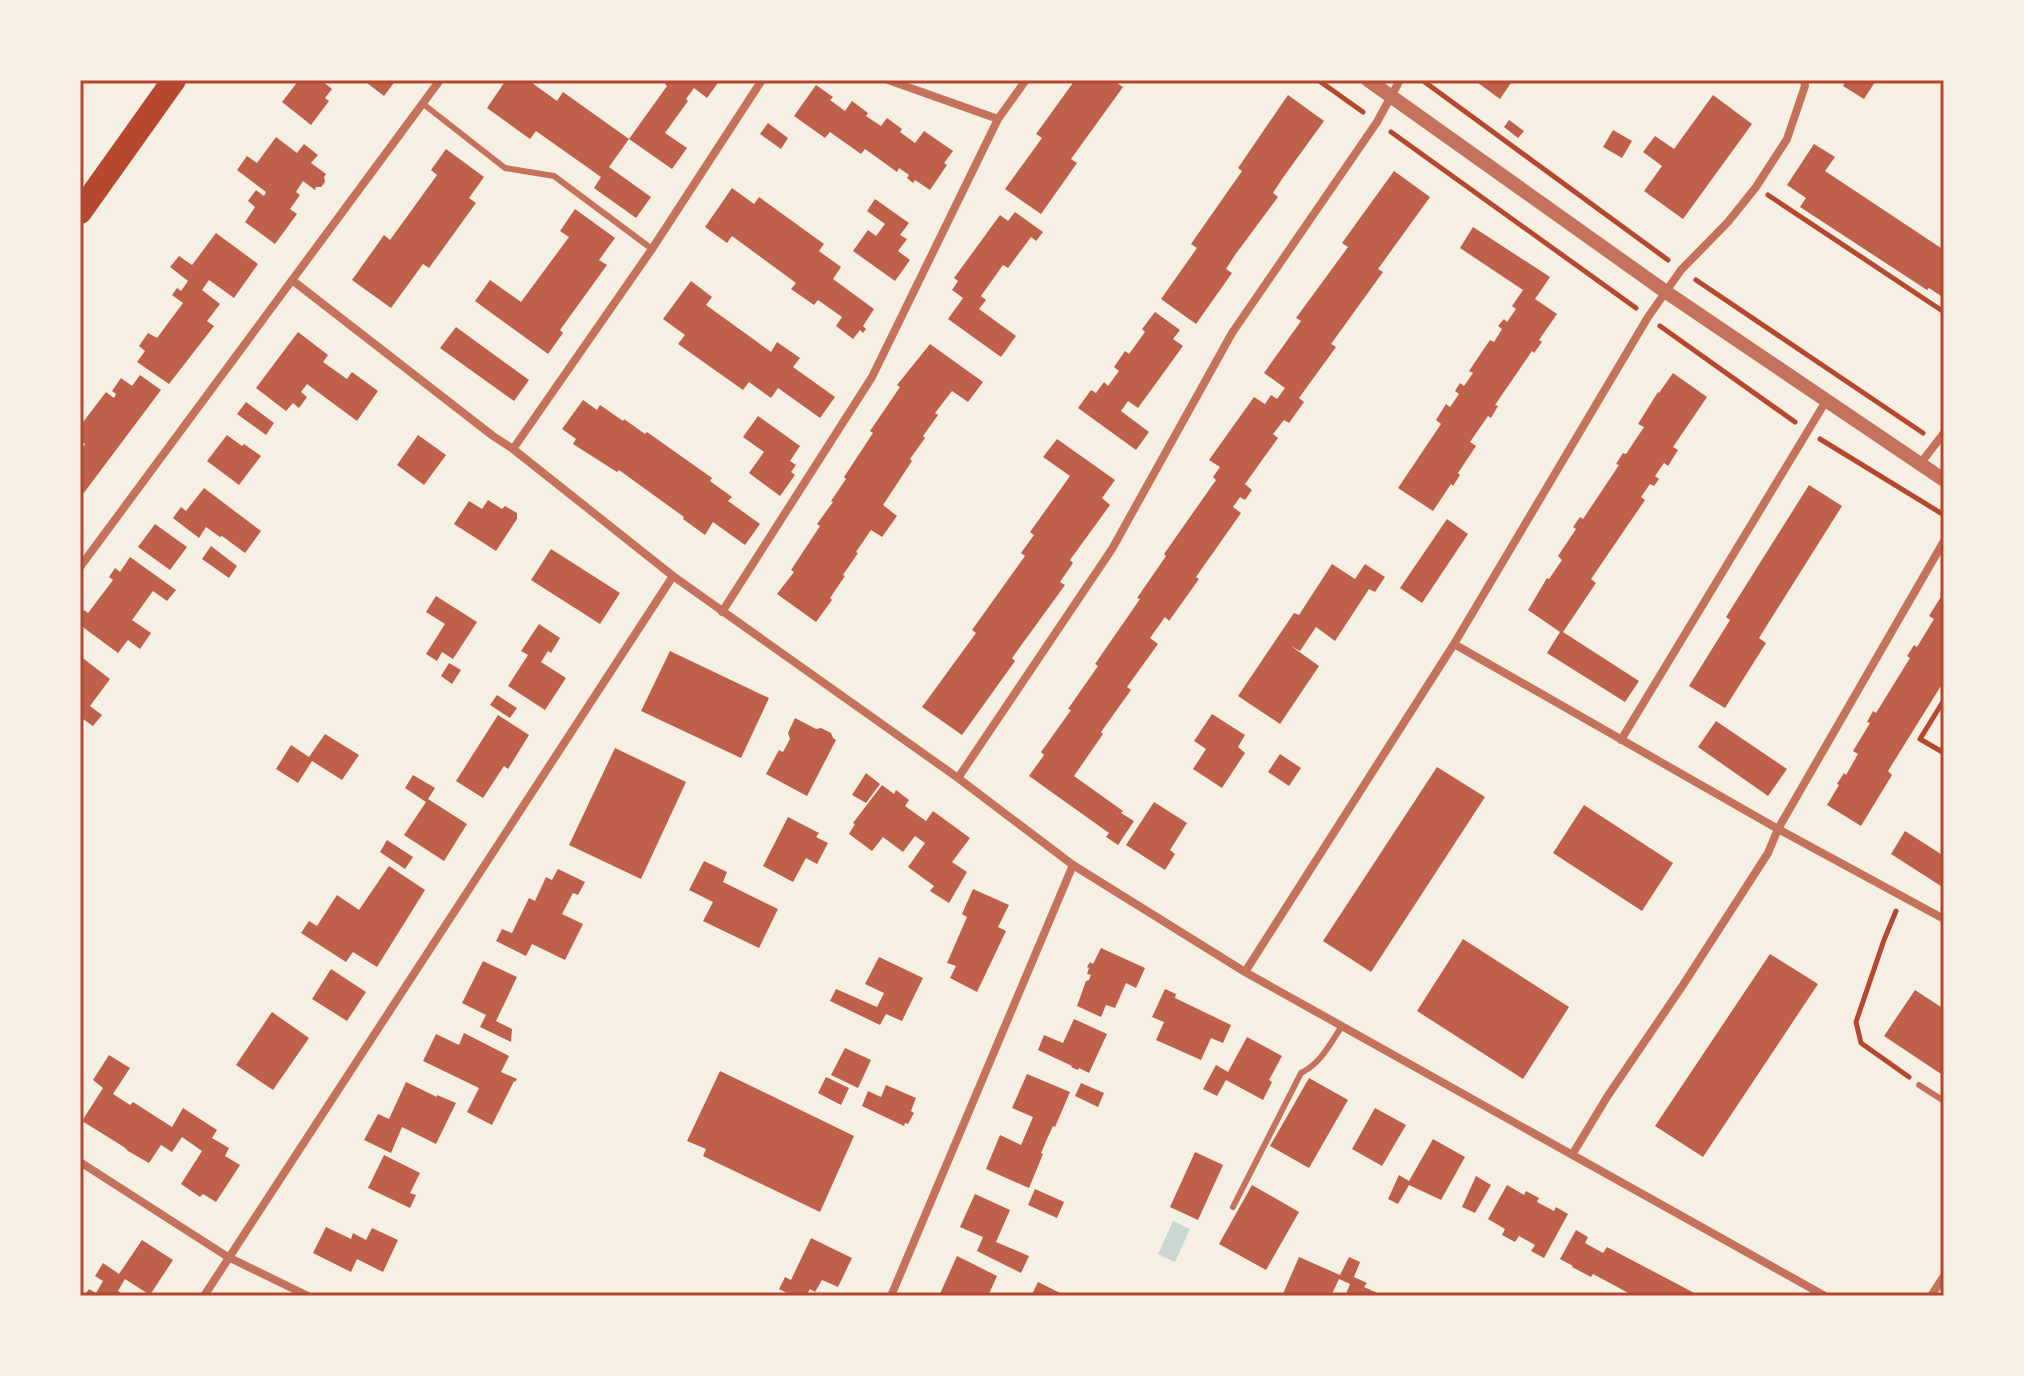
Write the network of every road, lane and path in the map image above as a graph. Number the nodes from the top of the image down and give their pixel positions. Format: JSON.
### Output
{"nodes":[{"id":1,"x":174,"y":80,"type":"edge"},
{"id":2,"x":440,"y":80,"type":"edge"},
{"id":3,"x":762,"y":80,"type":"edge"},
{"id":4,"x":888,"y":80,"type":"edge"},
{"id":5,"x":1026,"y":80,"type":"edge"},
{"id":6,"x":1318,"y":80,"type":"edge"},
{"id":7,"x":1368,"y":80,"type":"edge"},
{"id":8,"x":1400,"y":80,"type":"edge"},
{"id":9,"x":1804,"y":80,"type":"edge"},
{"id":10,"x":1392,"y":97,"type":"junction"},
{"id":11,"x":422,"y":103,"type":"junction"},
{"id":12,"x":998,"y":119,"type":"junction"},
{"id":13,"x":1377,"y":122,"type":"junction"},
{"id":14,"x":1756,"y":187,"type":"junction"},
{"id":15,"x":80,"y":212,"type":"edge"},
{"id":16,"x":652,"y":249,"type":"junction"},
{"id":17,"x":292,"y":280,"type":"junction"},
{"id":18,"x":1666,"y":292,"type":"junction"},
{"id":19,"x":1944,"y":312,"type":"edge"},
{"id":20,"x":1648,"y":317,"type":"junction"},
{"id":21,"x":1826,"y":401,"type":"junction"},
{"id":22,"x":1807,"y":431,"type":"junction"},
{"id":23,"x":1944,"y":433,"type":"edge"},
{"id":24,"x":513,"y":449,"type":"junction"},
{"id":25,"x":1920,"y":464,"type":"junction"},
{"id":26,"x":1944,"y":480,"type":"edge"},
{"id":27,"x":1944,"y":515,"type":"edge"},
{"id":28,"x":1944,"y":541,"type":"edge"},
{"id":29,"x":80,"y":567,"type":"edge"},
{"id":30,"x":673,"y":576,"type":"junction"},
{"id":31,"x":722,"y":612,"type":"junction"},
{"id":32,"x":1454,"y":644,"type":"junction"},
{"id":33,"x":1944,"y":700,"type":"edge"},
{"id":34,"x":1621,"y":740,"type":"junction"},
{"id":35,"x":1944,"y":753,"type":"edge"},
{"id":36,"x":958,"y":778,"type":"junction"},
{"id":37,"x":1778,"y":829,"type":"junction"},
{"id":38,"x":1073,"y":865,"type":"junction"},
{"id":39,"x":1902,"y":896,"type":"junction"},
{"id":40,"x":1944,"y":919,"type":"edge"},
{"id":41,"x":1245,"y":972,"type":"junction"},
{"id":42,"x":1342,"y":1026,"type":"junction"},
{"id":43,"x":1919,"y":1085,"type":"joint"},
{"id":44,"x":1944,"y":1101,"type":"edge"},
{"id":45,"x":1572,"y":1155,"type":"junction"},
{"id":46,"x":80,"y":1162,"type":"edge"},
{"id":47,"x":1233,"y":1207,"type":"dead end"},
{"id":48,"x":228,"y":1257,"type":"junction"},
{"id":49,"x":1944,"y":1276,"type":"edge"},
{"id":50,"x":204,"y":1296,"type":"edge"},
{"id":51,"x":308,"y":1296,"type":"edge"},
{"id":52,"x":891,"y":1296,"type":"edge"},
{"id":53,"x":1825,"y":1296,"type":"edge"},
{"id":54,"x":1931,"y":1296,"type":"edge"}],
"edges":[{"from":1,"to":15,"type":"highway"},
{"from":2,"to":11,"type":"street"},
{"from":3,"to":16,"type":"street"},
{"from":4,"to":12,"type":"street"},
{"from":5,"to":12,"type":"street"},
{"from":6,"to":13,"type":"path"},
{"from":7,"to":10,"type":"street"},
{"from":8,"to":10,"type":"street"},
{"from":9,"to":14,"type":"street"},
{"from":10,"to":13,"type":"street"},
{"from":10,"to":18,"type":"street"},
{"from":11,"to":16,"type":"lane"},
{"from":11,"to":17,"type":"street"},
{"from":12,"to":31,"type":"street"},
{"from":13,"to":20,"type":"path"},
{"from":13,"to":36,"type":"street"},
{"from":14,"to":18,"type":"street"},
{"from":14,"to":19,"type":"path"},
{"from":16,"to":24,"type":"street"},
{"from":17,"to":24,"type":"street"},
{"from":17,"to":29,"type":"street"},
{"from":18,"to":20,"type":"street"},
{"from":18,"to":21,"type":"street"},
{"from":20,"to":22,"type":"path"},
{"from":20,"to":32,"type":"street"},
{"from":21,"to":22,"type":"street"},
{"from":21,"to":25,"type":"street"},
{"from":22,"to":27,"type":"path"},
{"from":22,"to":34,"type":"street"},
{"from":23,"to":25,"type":"street"},
{"from":24,"to":30,"type":"street"},
{"from":25,"to":26,"type":"street"},
{"from":28,"to":37,"type":"street"},
{"from":30,"to":31,"type":"street"},
{"from":30,"to":48,"type":"street"},
{"from":31,"to":36,"type":"street"},
{"from":32,"to":34,"type":"street"},
{"from":32,"to":41,"type":"street"},
{"from":33,"to":35,"type":"path"},
{"from":34,"to":37,"type":"street"},
{"from":36,"to":38,"type":"street"},
{"from":37,"to":39,"type":"street"},
{"from":37,"to":45,"type":"street"},
{"from":38,"to":41,"type":"street"},
{"from":38,"to":52,"type":"street"},
{"from":39,"to":40,"type":"street"},
{"from":39,"to":43,"type":"path"},
{"from":41,"to":42,"type":"street"},
{"from":42,"to":45,"type":"street"},
{"from":42,"to":47,"type":"lane"},
{"from":43,"to":44,"type":"lane"},
{"from":45,"to":53,"type":"street"},
{"from":46,"to":48,"type":"street"},
{"from":48,"to":50,"type":"street"},
{"from":48,"to":51,"type":"street"},
{"from":49,"to":54,"type":"street"}]}
